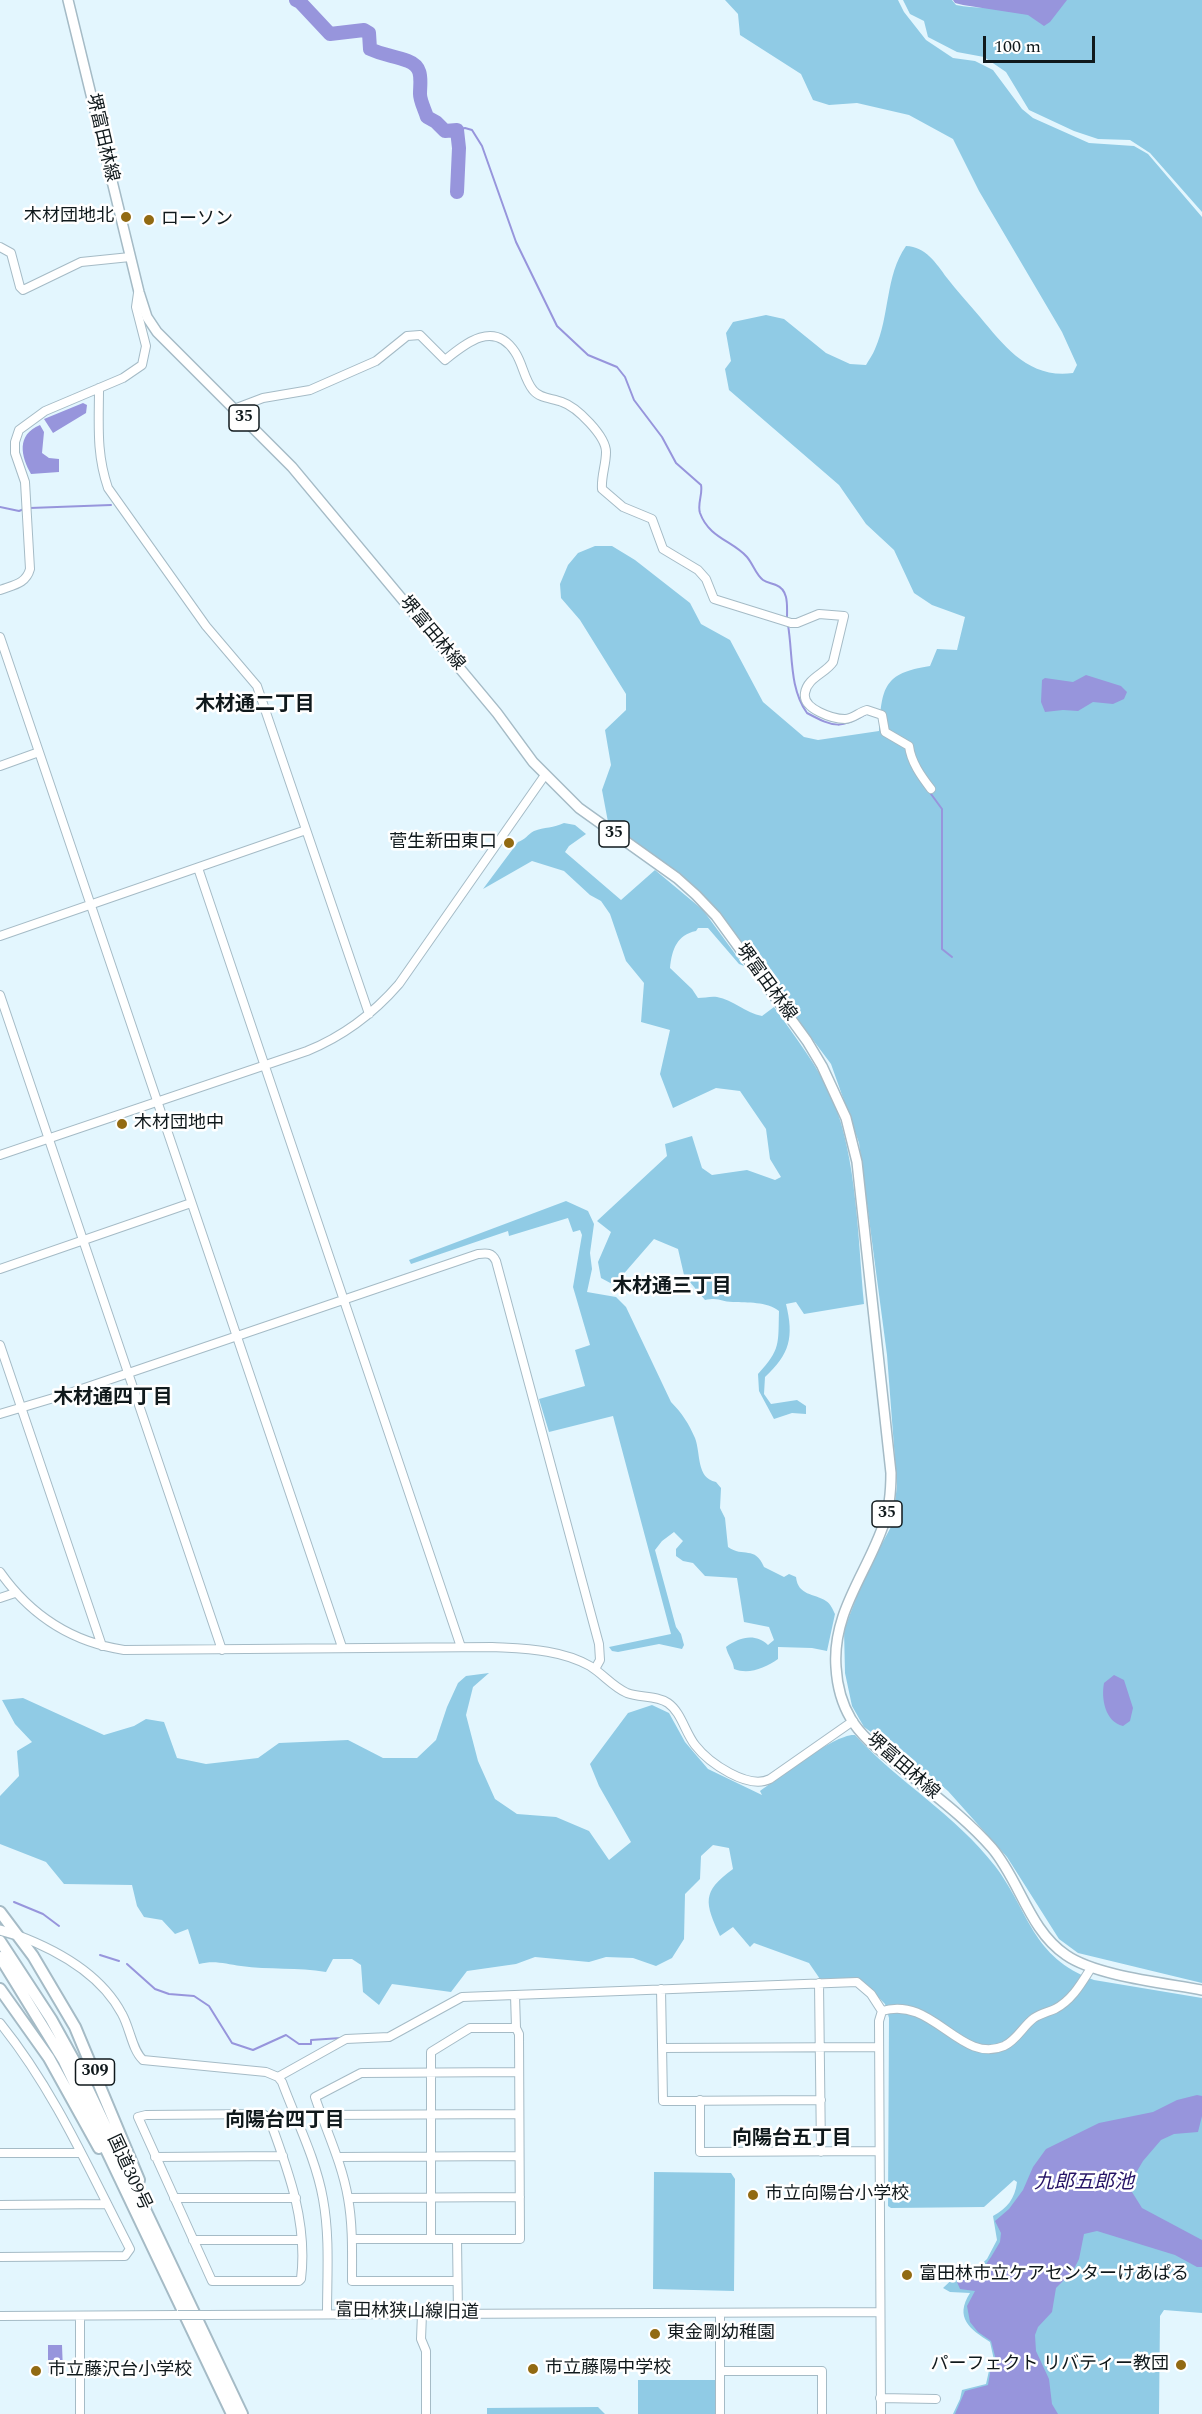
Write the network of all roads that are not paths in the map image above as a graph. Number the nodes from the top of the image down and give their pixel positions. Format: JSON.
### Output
{"nodes":[{"id":1,"x":68,"y":0,"type":"edge"},
{"id":2,"x":0,"y":248,"type":"edge"},
{"id":3,"x":130,"y":257,"type":"junction"},
{"id":4,"x":139,"y":292,"type":"junction"},
{"id":5,"x":99,"y":388,"type":"junction"},
{"id":6,"x":234,"y":409,"type":"junction"},
{"id":7,"x":0,"y":590,"type":"edge"},
{"id":8,"x":0,"y":637,"type":"edge"},
{"id":9,"x":39,"y":752,"type":"junction"},
{"id":10,"x":0,"y":766,"type":"edge"},
{"id":11,"x":545,"y":775,"type":"junction"},
{"id":12,"x":931,"y":789,"type":"dead end"},
{"id":13,"x":306,"y":830,"type":"junction"},
{"id":14,"x":198,"y":868,"type":"junction"},
{"id":15,"x":90,"y":905,"type":"junction"},
{"id":16,"x":0,"y":936,"type":"edge"},
{"id":17,"x":0,"y":995,"type":"edge"},
{"id":18,"x":369,"y":1014,"type":"junction"},
{"id":19,"x":265,"y":1065,"type":"junction"},
{"id":20,"x":157,"y":1102,"type":"junction"},
{"id":21,"x":49,"y":1139,"type":"junction"},
{"id":22,"x":0,"y":1155,"type":"edge"},
{"id":23,"x":191,"y":1203,"type":"junction"},
{"id":24,"x":83,"y":1241,"type":"junction"},
{"id":25,"x":0,"y":1269,"type":"edge"},
{"id":26,"x":344,"y":1299,"type":"junction"},
{"id":27,"x":236,"y":1336,"type":"junction"},
{"id":28,"x":0,"y":1345,"type":"edge"},
{"id":29,"x":128,"y":1373,"type":"junction"},
{"id":30,"x":21,"y":1408,"type":"junction"},
{"id":31,"x":0,"y":1414,"type":"edge"},
{"id":32,"x":0,"y":1572,"type":"edge"},
{"id":33,"x":15,"y":1593,"type":"junction"},
{"id":34,"x":0,"y":1598,"type":"edge"},
{"id":35,"x":102,"y":1646,"type":"junction"},
{"id":36,"x":342,"y":1647,"type":"junction"},
{"id":37,"x":461,"y":1647,"type":"junction"},
{"id":38,"x":222,"y":1650,"type":"junction"},
{"id":39,"x":595,"y":1669,"type":"junction"},
{"id":40,"x":853,"y":1721,"type":"junction"},
{"id":41,"x":0,"y":1912,"type":"edge"},
{"id":42,"x":0,"y":1930,"type":"edge"},
{"id":43,"x":17,"y":1935,"type":"junction"},
{"id":44,"x":0,"y":1941,"type":"edge"},
{"id":45,"x":4,"y":1954,"type":"edge"},
{"id":46,"x":1090,"y":1968,"type":"junction"},
{"id":47,"x":819,"y":1983,"type":"junction"},
{"id":48,"x":0,"y":1989,"type":"edge"},
{"id":49,"x":661,"y":1989,"type":"junction"},
{"id":50,"x":1202,"y":1990,"type":"edge"},
{"id":51,"x":515,"y":1995,"type":"junction"},
{"id":52,"x":882,"y":2011,"type":"junction"},
{"id":53,"x":0,"y":2023,"type":"edge"},
{"id":54,"x":516,"y":2028,"type":"junction"},
{"id":55,"x":820,"y":2047,"type":"junction"},
{"id":56,"x":879,"y":2047,"type":"junction"},
{"id":57,"x":662,"y":2048,"type":"junction"},
{"id":58,"x":430,"y":2072,"type":"junction"},
{"id":59,"x":519,"y":2072,"type":"junction"},
{"id":60,"x":278,"y":2077,"type":"junction"},
{"id":61,"x":700,"y":2100,"type":"junction"},
{"id":62,"x":820,"y":2100,"type":"junction"},
{"id":63,"x":431,"y":2114,"type":"junction"},
{"id":64,"x":519,"y":2114,"type":"junction"},
{"id":65,"x":321,"y":2115,"type":"junction"},
{"id":66,"x":821,"y":2151,"type":"junction"},
{"id":67,"x":879,"y":2151,"type":"junction"},
{"id":68,"x":0,"y":2153,"type":"edge"},
{"id":69,"x":80,"y":2153,"type":"junction"},
{"id":70,"x":283,"y":2156,"type":"junction"},
{"id":71,"x":431,"y":2156,"type":"junction"},
{"id":72,"x":519,"y":2156,"type":"junction"},
{"id":73,"x":155,"y":2157,"type":"junction"},
{"id":74,"x":337,"y":2157,"type":"junction"},
{"id":75,"x":519,"y":2197,"type":"junction"},
{"id":76,"x":174,"y":2198,"type":"junction"},
{"id":77,"x":296,"y":2198,"type":"junction"},
{"id":78,"x":348,"y":2198,"type":"junction"},
{"id":79,"x":431,"y":2198,"type":"junction"},
{"id":80,"x":106,"y":2204,"type":"junction"},
{"id":81,"x":0,"y":2205,"type":"edge"},
{"id":82,"x":137,"y":2213,"type":"junction"},
{"id":83,"x":150,"y":2220,"type":"junction"},
{"id":84,"x":352,"y":2239,"type":"junction"},
{"id":85,"x":431,"y":2239,"type":"junction"},
{"id":86,"x":457,"y":2239,"type":"junction"},
{"id":87,"x":193,"y":2240,"type":"junction"},
{"id":88,"x":301,"y":2240,"type":"junction"},
{"id":89,"x":0,"y":2257,"type":"edge"},
{"id":90,"x":458,"y":2281,"type":"junction"},
{"id":91,"x":880,"y":2312,"type":"junction"},
{"id":92,"x":720,"y":2313,"type":"junction"},
{"id":93,"x":327,"y":2314,"type":"junction"},
{"id":94,"x":422,"y":2314,"type":"junction"},
{"id":95,"x":458,"y":2314,"type":"junction"},
{"id":96,"x":0,"y":2316,"type":"edge"},
{"id":97,"x":80,"y":2316,"type":"junction"},
{"id":98,"x":720,"y":2371,"type":"junction"},
{"id":99,"x":880,"y":2398,"type":"junction"},
{"id":100,"x":936,"y":2399,"type":"dead end"},
{"id":101,"x":80,"y":2414,"type":"edge"},
{"id":102,"x":231,"y":2414,"type":"edge"},
{"id":103,"x":242,"y":2414,"type":"edge"},
{"id":104,"x":426,"y":2414,"type":"edge"},
{"id":105,"x":720,"y":2414,"type":"edge"},
{"id":106,"x":822,"y":2414,"type":"edge"},
{"id":107,"x":880,"y":2414,"type":"edge"}],
"edges":[{"from":1,"to":3,"type":"main road","name":"堺富田林線","number":"35"},
{"from":2,"to":3,"type":"street"},
{"from":3,"to":4,"type":"main road","name":"堺富田林線","number":"35"},
{"from":4,"to":5,"type":"street"},
{"from":4,"to":6,"type":"main road","name":"堺富田林線","number":"35"},
{"from":5,"to":7,"type":"street"},
{"from":5,"to":13,"type":"street"},
{"from":6,"to":11,"type":"main road","name":"堺富田林線","number":"35"},
{"from":6,"to":12,"type":"street"},
{"from":8,"to":9,"type":"street"},
{"from":9,"to":10,"type":"street"},
{"from":9,"to":15,"type":"street"},
{"from":11,"to":18,"type":"street"},
{"from":11,"to":40,"type":"main road","name":"堺富田林線","number":"35"},
{"from":13,"to":14,"type":"street"},
{"from":13,"to":18,"type":"street"},
{"from":14,"to":15,"type":"street"},
{"from":14,"to":19,"type":"street"},
{"from":15,"to":16,"type":"street"},
{"from":15,"to":20,"type":"street"},
{"from":17,"to":21,"type":"street"},
{"from":18,"to":19,"type":"street"},
{"from":19,"to":20,"type":"street"},
{"from":19,"to":26,"type":"street"},
{"from":20,"to":21,"type":"street"},
{"from":20,"to":23,"type":"street"},
{"from":21,"to":22,"type":"street"},
{"from":21,"to":24,"type":"street"},
{"from":23,"to":24,"type":"street"},
{"from":23,"to":27,"type":"street"},
{"from":24,"to":25,"type":"street"},
{"from":24,"to":29,"type":"street"},
{"from":26,"to":27,"type":"street"},
{"from":26,"to":37,"type":"street"},
{"from":26,"to":39,"type":"street"},
{"from":27,"to":29,"type":"street"},
{"from":27,"to":36,"type":"street"},
{"from":28,"to":30,"type":"street"},
{"from":29,"to":30,"type":"street"},
{"from":29,"to":38,"type":"street"},
{"from":30,"to":31,"type":"street"},
{"from":30,"to":35,"type":"street"},
{"from":32,"to":33,"type":"street"},
{"from":33,"to":34,"type":"street"},
{"from":33,"to":35,"type":"street"},
{"from":35,"to":38,"type":"street"},
{"from":36,"to":37,"type":"street"},
{"from":36,"to":38,"type":"street"},
{"from":37,"to":39,"type":"street"},
{"from":39,"to":40,"type":"street"},
{"from":40,"to":46,"type":"main road","name":"堺富田林線","number":"35"},
{"from":41,"to":43,"type":"highway","number":"309"},
{"from":42,"to":43,"type":"main road"},
{"from":43,"to":60,"type":"street"},
{"from":43,"to":83,"type":"highway","number":"309"},
{"from":44,"to":45,"type":"highway","name":"国道309号","number":"309"},
{"from":45,"to":82,"type":"highway","name":"国道309号","number":"309"},
{"from":45,"to":83,"type":"highway","name":"国道309号","number":"309"},
{"from":46,"to":50,"type":"main road","name":"堺富田林線","number":"35"},
{"from":46,"to":52,"type":"street"},
{"from":47,"to":49,"type":"street"},
{"from":47,"to":52,"type":"street"},
{"from":47,"to":55,"type":"street"},
{"from":48,"to":82,"type":"highway","number":"309"},
{"from":49,"to":51,"type":"street"},
{"from":49,"to":57,"type":"street"},
{"from":51,"to":54,"type":"street"},
{"from":51,"to":60,"type":"street"},
{"from":52,"to":56,"type":"street"},
{"from":53,"to":69,"type":"street"},
{"from":54,"to":58,"type":"street"},
{"from":54,"to":59,"type":"street"},
{"from":55,"to":56,"type":"street"},
{"from":55,"to":57,"type":"street"},
{"from":55,"to":62,"type":"street"},
{"from":56,"to":67,"type":"street"},
{"from":57,"to":61,"type":"street"},
{"from":58,"to":59,"type":"street"},
{"from":58,"to":63,"type":"street"},
{"from":58,"to":65,"type":"street"},
{"from":59,"to":64,"type":"street"},
{"from":60,"to":93,"type":"street","name":"富田林狭山線旧道"},
{"from":61,"to":62,"type":"street"},
{"from":61,"to":66,"type":"street"},
{"from":62,"to":66,"type":"street"},
{"from":63,"to":64,"type":"street"},
{"from":63,"to":65,"type":"street"},
{"from":63,"to":71,"type":"street"},
{"from":64,"to":72,"type":"street"},
{"from":65,"to":74,"type":"street"},
{"from":66,"to":67,"type":"street"},
{"from":67,"to":91,"type":"street"},
{"from":68,"to":69,"type":"street"},
{"from":69,"to":80,"type":"street"},
{"from":70,"to":73,"type":"street"},
{"from":70,"to":73,"type":"street"},
{"from":70,"to":77,"type":"street"},
{"from":71,"to":72,"type":"street"},
{"from":71,"to":74,"type":"street"},
{"from":71,"to":79,"type":"street"},
{"from":72,"to":75,"type":"street"},
{"from":73,"to":76,"type":"street"},
{"from":74,"to":78,"type":"street"},
{"from":75,"to":79,"type":"street"},
{"from":75,"to":86,"type":"street"},
{"from":76,"to":77,"type":"street"},
{"from":76,"to":87,"type":"street"},
{"from":77,"to":88,"type":"street"},
{"from":78,"to":79,"type":"street"},
{"from":78,"to":84,"type":"street"},
{"from":79,"to":85,"type":"street"},
{"from":80,"to":81,"type":"street"},
{"from":80,"to":89,"type":"street"},
{"from":82,"to":102,"type":"highway","name":"国道309号","number":"309"},
{"from":83,"to":103,"type":"highway","name":"国道309号","number":"309"},
{"from":84,"to":85,"type":"street"},
{"from":84,"to":90,"type":"street"},
{"from":85,"to":86,"type":"street"},
{"from":86,"to":90,"type":"street"},
{"from":87,"to":88,"type":"street"},
{"from":87,"to":88,"type":"street"},
{"from":90,"to":95,"type":"street"},
{"from":91,"to":92,"type":"street","name":"富田林狭山線旧道"},
{"from":91,"to":99,"type":"street"},
{"from":92,"to":95,"type":"street","name":"富田林狭山線旧道"},
{"from":92,"to":98,"type":"street"},
{"from":93,"to":94,"type":"street","name":"富田林狭山線旧道"},
{"from":93,"to":97,"type":"street","bridge":true},
{"from":94,"to":95,"type":"street","name":"富田林狭山線旧道"},
{"from":94,"to":104,"type":"street"},
{"from":96,"to":97,"type":"street"},
{"from":97,"to":101,"type":"street"},
{"from":98,"to":105,"type":"street"},
{"from":98,"to":106,"type":"street"},
{"from":99,"to":100,"type":"street"},
{"from":99,"to":107,"type":"street"}]}
